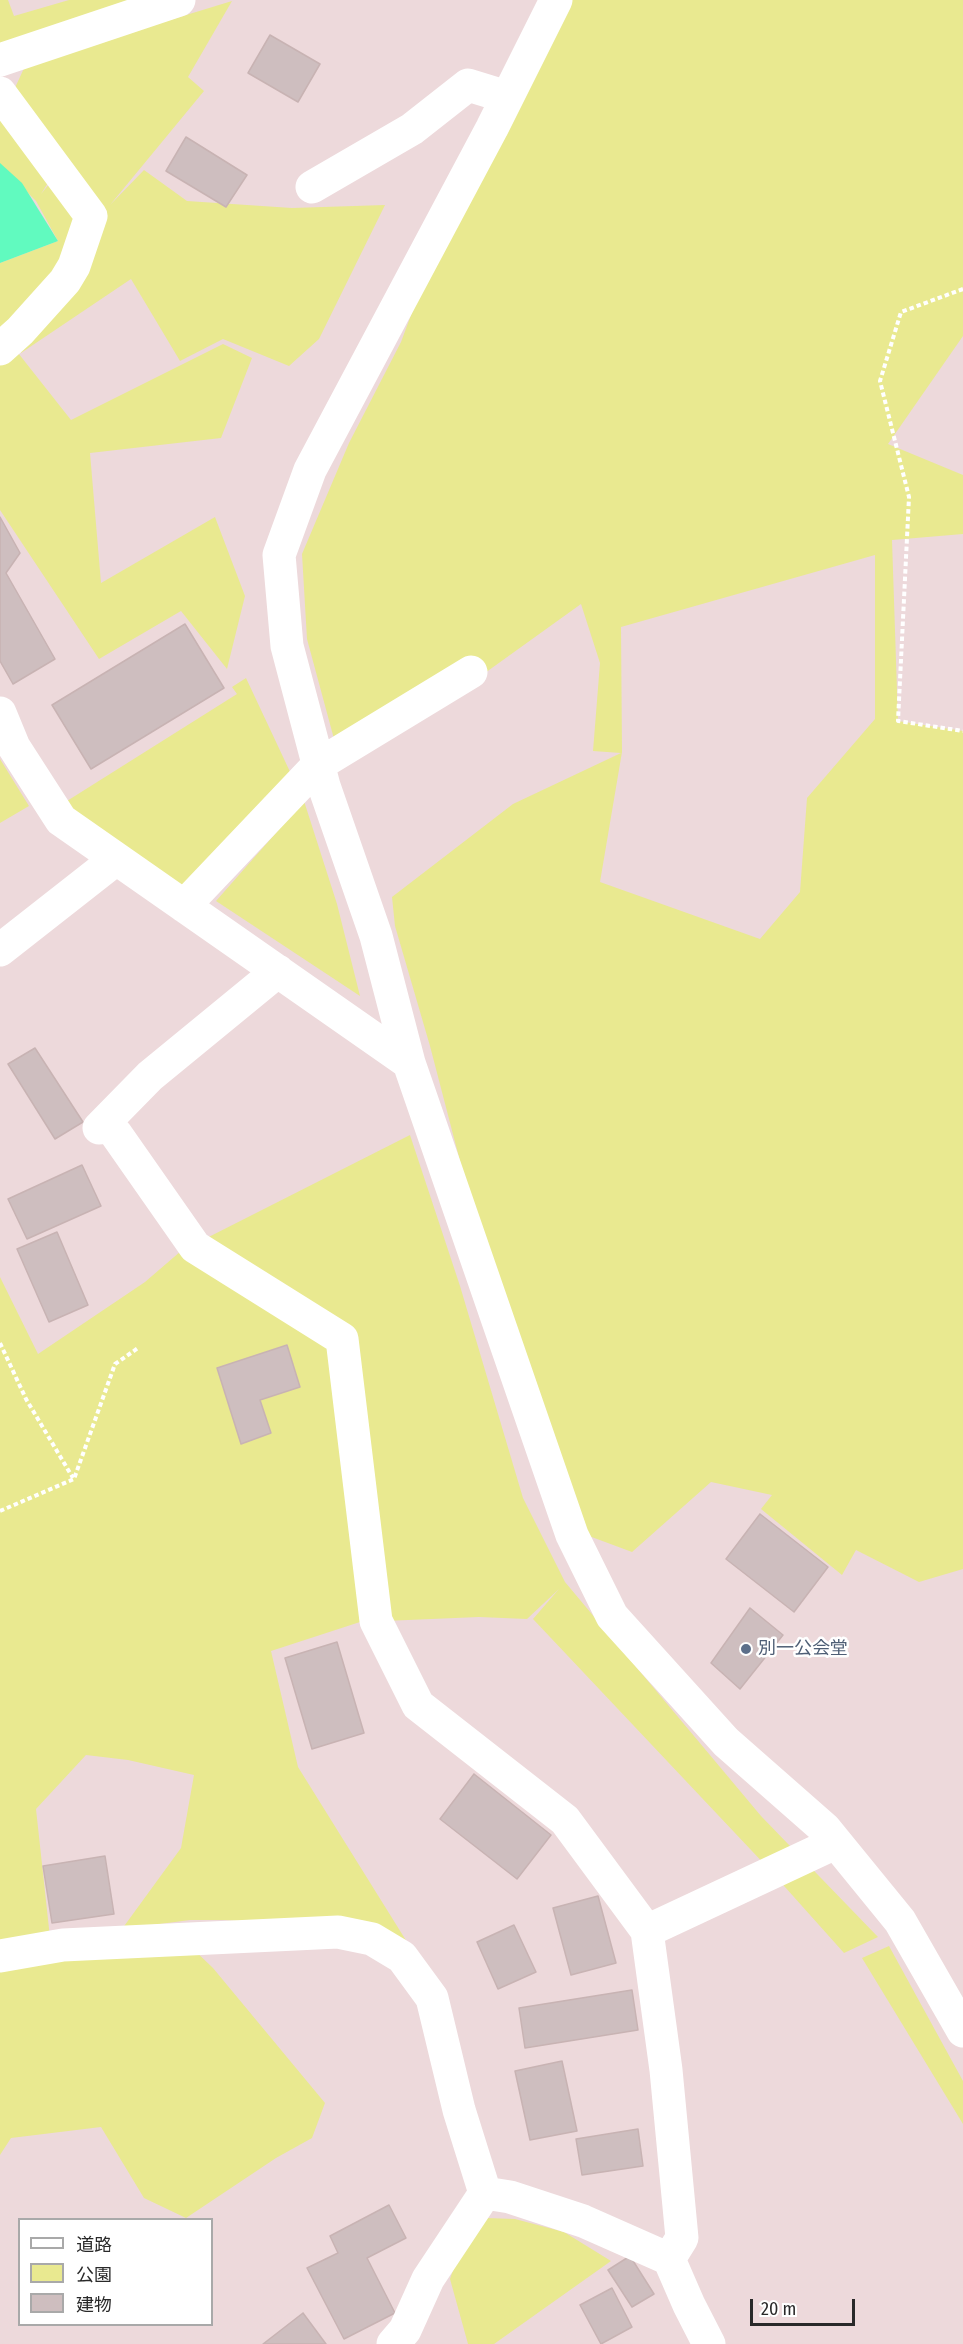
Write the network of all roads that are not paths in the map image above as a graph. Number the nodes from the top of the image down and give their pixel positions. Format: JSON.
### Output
{"nodes":[{"id":1,"x":179,"y":0,"type":"edge"},
{"id":2,"x":556,"y":0,"type":"edge"},
{"id":3,"x":0,"y":60,"type":"edge"},
{"id":4,"x":0,"y":93,"type":"edge"},
{"id":5,"x":507,"y":97,"type":"junction"},
{"id":6,"x":312,"y":188,"type":"dead end"},
{"id":7,"x":0,"y":348,"type":"edge"},
{"id":8,"x":471,"y":672,"type":"dead end"},
{"id":9,"x":0,"y":713,"type":"edge"},
{"id":10,"x":318,"y":765,"type":"junction"},
{"id":11,"x":116,"y":859,"type":"junction"},
{"id":12,"x":184,"y":906,"type":"junction"},
{"id":13,"x":0,"y":950,"type":"edge"},
{"id":14,"x":278,"y":971,"type":"junction"},
{"id":15,"x":409,"y":1062,"type":"junction"},
{"id":16,"x":835,"y":1843,"type":"junction"},
{"id":17,"x":647,"y":1931,"type":"junction"},
{"id":18,"x":0,"y":1956,"type":"edge"},
{"id":19,"x":963,"y":2031,"type":"edge"},
{"id":20,"x":485,"y":2193,"type":"junction"},
{"id":21,"x":669,"y":2259,"type":"junction"},
{"id":22,"x":393,"y":2344,"type":"edge"},
{"id":23,"x":709,"y":2344,"type":"edge"}],
"edges":[{"from":1,"to":3,"type":"street"},
{"from":2,"to":5,"type":"street"},
{"from":4,"to":7,"type":"street"},
{"from":5,"to":6,"type":"street"},
{"from":5,"to":10,"type":"street"},
{"from":8,"to":10,"type":"street"},
{"from":9,"to":11,"type":"street"},
{"from":10,"to":12,"type":"street"},
{"from":10,"to":15,"type":"street"},
{"from":11,"to":12,"type":"street"},
{"from":11,"to":13,"type":"street"},
{"from":12,"to":14,"type":"street"},
{"from":14,"to":15,"type":"street"},
{"from":14,"to":17,"type":"street"},
{"from":15,"to":16,"type":"street"},
{"from":16,"to":17,"type":"street"},
{"from":16,"to":19,"type":"street"},
{"from":17,"to":21,"type":"street"},
{"from":18,"to":20,"type":"street"},
{"from":20,"to":21,"type":"street"},
{"from":20,"to":22,"type":"street"},
{"from":21,"to":23,"type":"street"}]}
